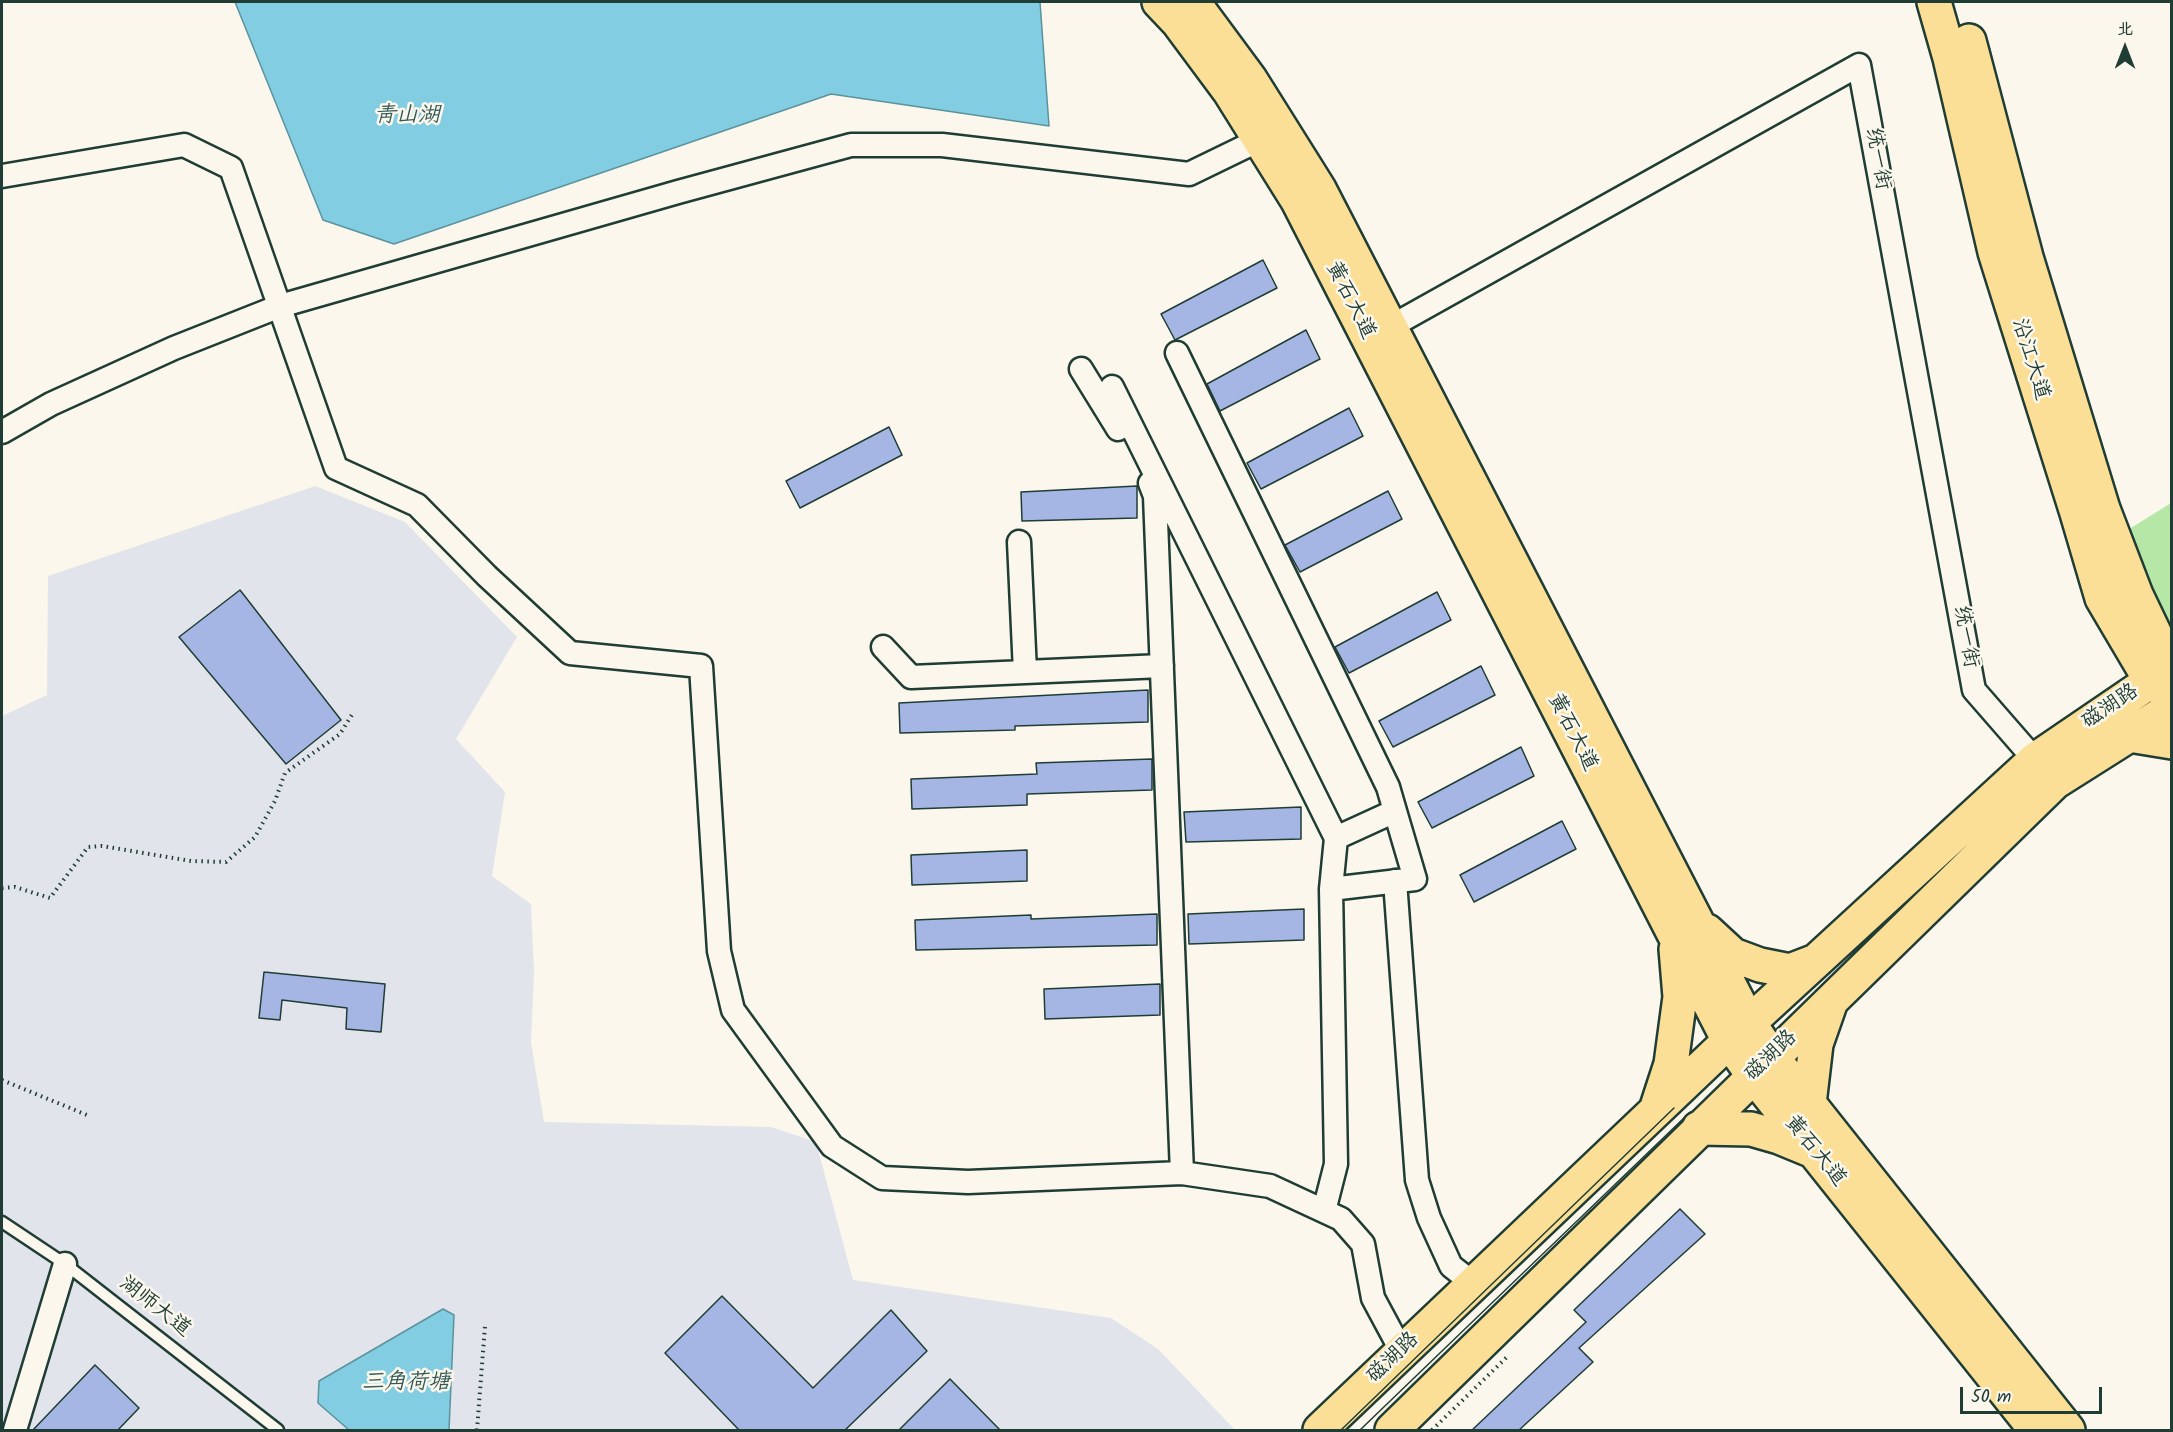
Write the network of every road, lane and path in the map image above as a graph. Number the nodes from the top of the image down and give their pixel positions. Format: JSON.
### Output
{"nodes":[{"id":1,"x":1159,"y":2,"type":"edge"},
{"id":2,"x":1193,"y":2,"type":"edge"},
{"id":3,"x":1934,"y":2,"type":"edge"},
{"id":4,"x":1957,"y":2,"type":"edge"},
{"id":5,"x":1270,"y":133,"type":"junction"},
{"id":6,"x":2,"y":176,"type":"edge"},
{"id":7,"x":280,"y":306,"type":"junction"},
{"id":8,"x":1390,"y":327,"type":"junction"},
{"id":9,"x":1177,"y":353,"type":"dead end"},
{"id":10,"x":1081,"y":369,"type":"dead end"},
{"id":11,"x":1112,"y":387,"type":"dead end"},
{"id":12,"x":2,"y":432,"type":"edge"},
{"id":13,"x":1019,"y":542,"type":"dead end"},
{"id":14,"x":2126,"y":639,"type":"junction"},
{"id":15,"x":883,"y":647,"type":"dead end"},
{"id":16,"x":1162,"y":666,"type":"junction"},
{"id":17,"x":1025,"y":672,"type":"junction"},
{"id":18,"x":2165,"y":682,"type":"edge"},
{"id":19,"x":2111,"y":708,"type":"junction"},
{"id":20,"x":2172,"y":708,"type":"edge"},
{"id":21,"x":353,"y":713,"type":"dead end"},
{"id":22,"x":2128,"y":735,"type":"junction"},
{"id":23,"x":2172,"y":742,"type":"edge"},
{"id":24,"x":2035,"y":760,"type":"junction"},
{"id":25,"x":1395,"y":812,"type":"junction"},
{"id":26,"x":1336,"y":838,"type":"junction"},
{"id":27,"x":1395,"y":881,"type":"junction"},
{"id":28,"x":2,"y":888,"type":"edge"},
{"id":29,"x":1331,"y":889,"type":"junction"},
{"id":30,"x":1687,"y":929,"type":"junction"},
{"id":31,"x":1817,"y":960,"type":"junction"},
{"id":32,"x":1831,"y":1000,"type":"junction"},
{"id":33,"x":1739,"y":1032,"type":"junction"},
{"id":34,"x":1762,"y":1066,"type":"junction"},
{"id":35,"x":2,"y":1080,"type":"edge"},
{"id":36,"x":1809,"y":1104,"type":"junction"},
{"id":37,"x":1655,"y":1112,"type":"junction"},
{"id":38,"x":87,"y":1115,"type":"dead end"},
{"id":39,"x":1699,"y":1128,"type":"junction"},
{"id":40,"x":1814,"y":1152,"type":"junction"},
{"id":41,"x":1182,"y":1173,"type":"junction"},
{"id":42,"x":1324,"y":1211,"type":"junction"},
{"id":43,"x":2,"y":1222,"type":"edge"},
{"id":44,"x":65,"y":1264,"type":"junction"},
{"id":45,"x":1473,"y":1284,"type":"junction"},
{"id":46,"x":485,"y":1326,"type":"dead end"},
{"id":47,"x":1402,"y":1352,"type":"junction"},
{"id":48,"x":1509,"y":1355,"type":"dead end"},
{"id":49,"x":15,"y":1431,"type":"edge"},
{"id":50,"x":278,"y":1431,"type":"edge"},
{"id":51,"x":477,"y":1431,"type":"edge"},
{"id":52,"x":1320,"y":1431,"type":"edge"},
{"id":53,"x":1392,"y":1431,"type":"edge"},
{"id":54,"x":1432,"y":1431,"type":"edge"},
{"id":55,"x":2036,"y":1431,"type":"edge"},
{"id":56,"x":2068,"y":1431,"type":"edge"}],
"edges":[{"from":1,"to":5,"type":"main road","name":"黄石大道"},
{"from":2,"to":5,"type":"main road","name":"黄石大道"},
{"from":3,"to":14,"type":"main road","name":"沿江大道"},
{"from":4,"to":18,"type":"main road","name":"沿江大道"},
{"from":5,"to":7,"type":"street"},
{"from":5,"to":8,"type":"main road","name":"黄石大道"},
{"from":5,"to":30,"type":"main road","name":"黄石大道"},
{"from":6,"to":7,"type":"street"},
{"from":7,"to":12,"type":"street"},
{"from":7,"to":41,"type":"street"},
{"from":8,"to":24,"type":"street","name":"统一街"},
{"from":8,"to":30,"type":"main road","name":"黄石大道"},
{"from":9,"to":25,"type":"street"},
{"from":10,"to":16,"type":"street"},
{"from":11,"to":26,"type":"street"},
{"from":13,"to":17,"type":"street"},
{"from":14,"to":18,"type":"main road","name":"沿江大道"},
{"from":14,"to":19,"type":"main road"},
{"from":15,"to":17,"type":"street"},
{"from":16,"to":17,"type":"street"},
{"from":16,"to":41,"type":"street"},
{"from":18,"to":19,"type":"main road","name":"磁湖路"},
{"from":19,"to":24,"type":"main road","name":"磁湖路"},
{"from":20,"to":22,"type":"main road","name":"磁湖路"},
{"from":21,"to":28,"type":"path"},
{"from":22,"to":23,"type":"main road"},
{"from":22,"to":32,"type":"main road","name":"磁湖路"},
{"from":24,"to":31,"type":"main road","name":"磁湖路"},
{"from":25,"to":26,"type":"street"},
{"from":25,"to":27,"type":"street"},
{"from":26,"to":29,"type":"street"},
{"from":27,"to":29,"type":"street"},
{"from":27,"to":45,"type":"street"},
{"from":29,"to":42,"type":"street"},
{"from":30,"to":31,"type":"main road"},
{"from":30,"to":33,"type":"main road","name":"黄石大道"},
{"from":30,"to":37,"type":"main road"},
{"from":31,"to":33,"type":"main road","name":"磁湖路"},
{"from":32,"to":34,"type":"main road","name":"磁湖路"},
{"from":32,"to":36,"type":"main road"},
{"from":33,"to":34,"type":"main road","name":"黄石大道"},
{"from":33,"to":37,"type":"main road","name":"磁湖路"},
{"from":34,"to":36,"type":"main road","name":"黄石大道"},
{"from":34,"to":39,"type":"main road","name":"磁湖路"},
{"from":34,"to":40,"type":"main road","name":"黄石大道"},
{"from":35,"to":38,"type":"path"},
{"from":36,"to":56,"type":"main road","name":"黄石大道"},
{"from":37,"to":45,"type":"main road","name":"磁湖路"},
{"from":39,"to":40,"type":"main road"},
{"from":39,"to":53,"type":"main road","name":"磁湖路"},
{"from":40,"to":55,"type":"main road","name":"黄石大道"},
{"from":41,"to":42,"type":"street"},
{"from":42,"to":47,"type":"street"},
{"from":43,"to":44,"type":"lane","name":"湖师大道"},
{"from":44,"to":49,"type":"street"},
{"from":44,"to":50,"type":"lane","name":"湖师大道"},
{"from":45,"to":47,"type":"main road","name":"磁湖路"},
{"from":46,"to":51,"type":"path"},
{"from":47,"to":52,"type":"main road","name":"磁湖路"},
{"from":48,"to":54,"type":"path"}]}
